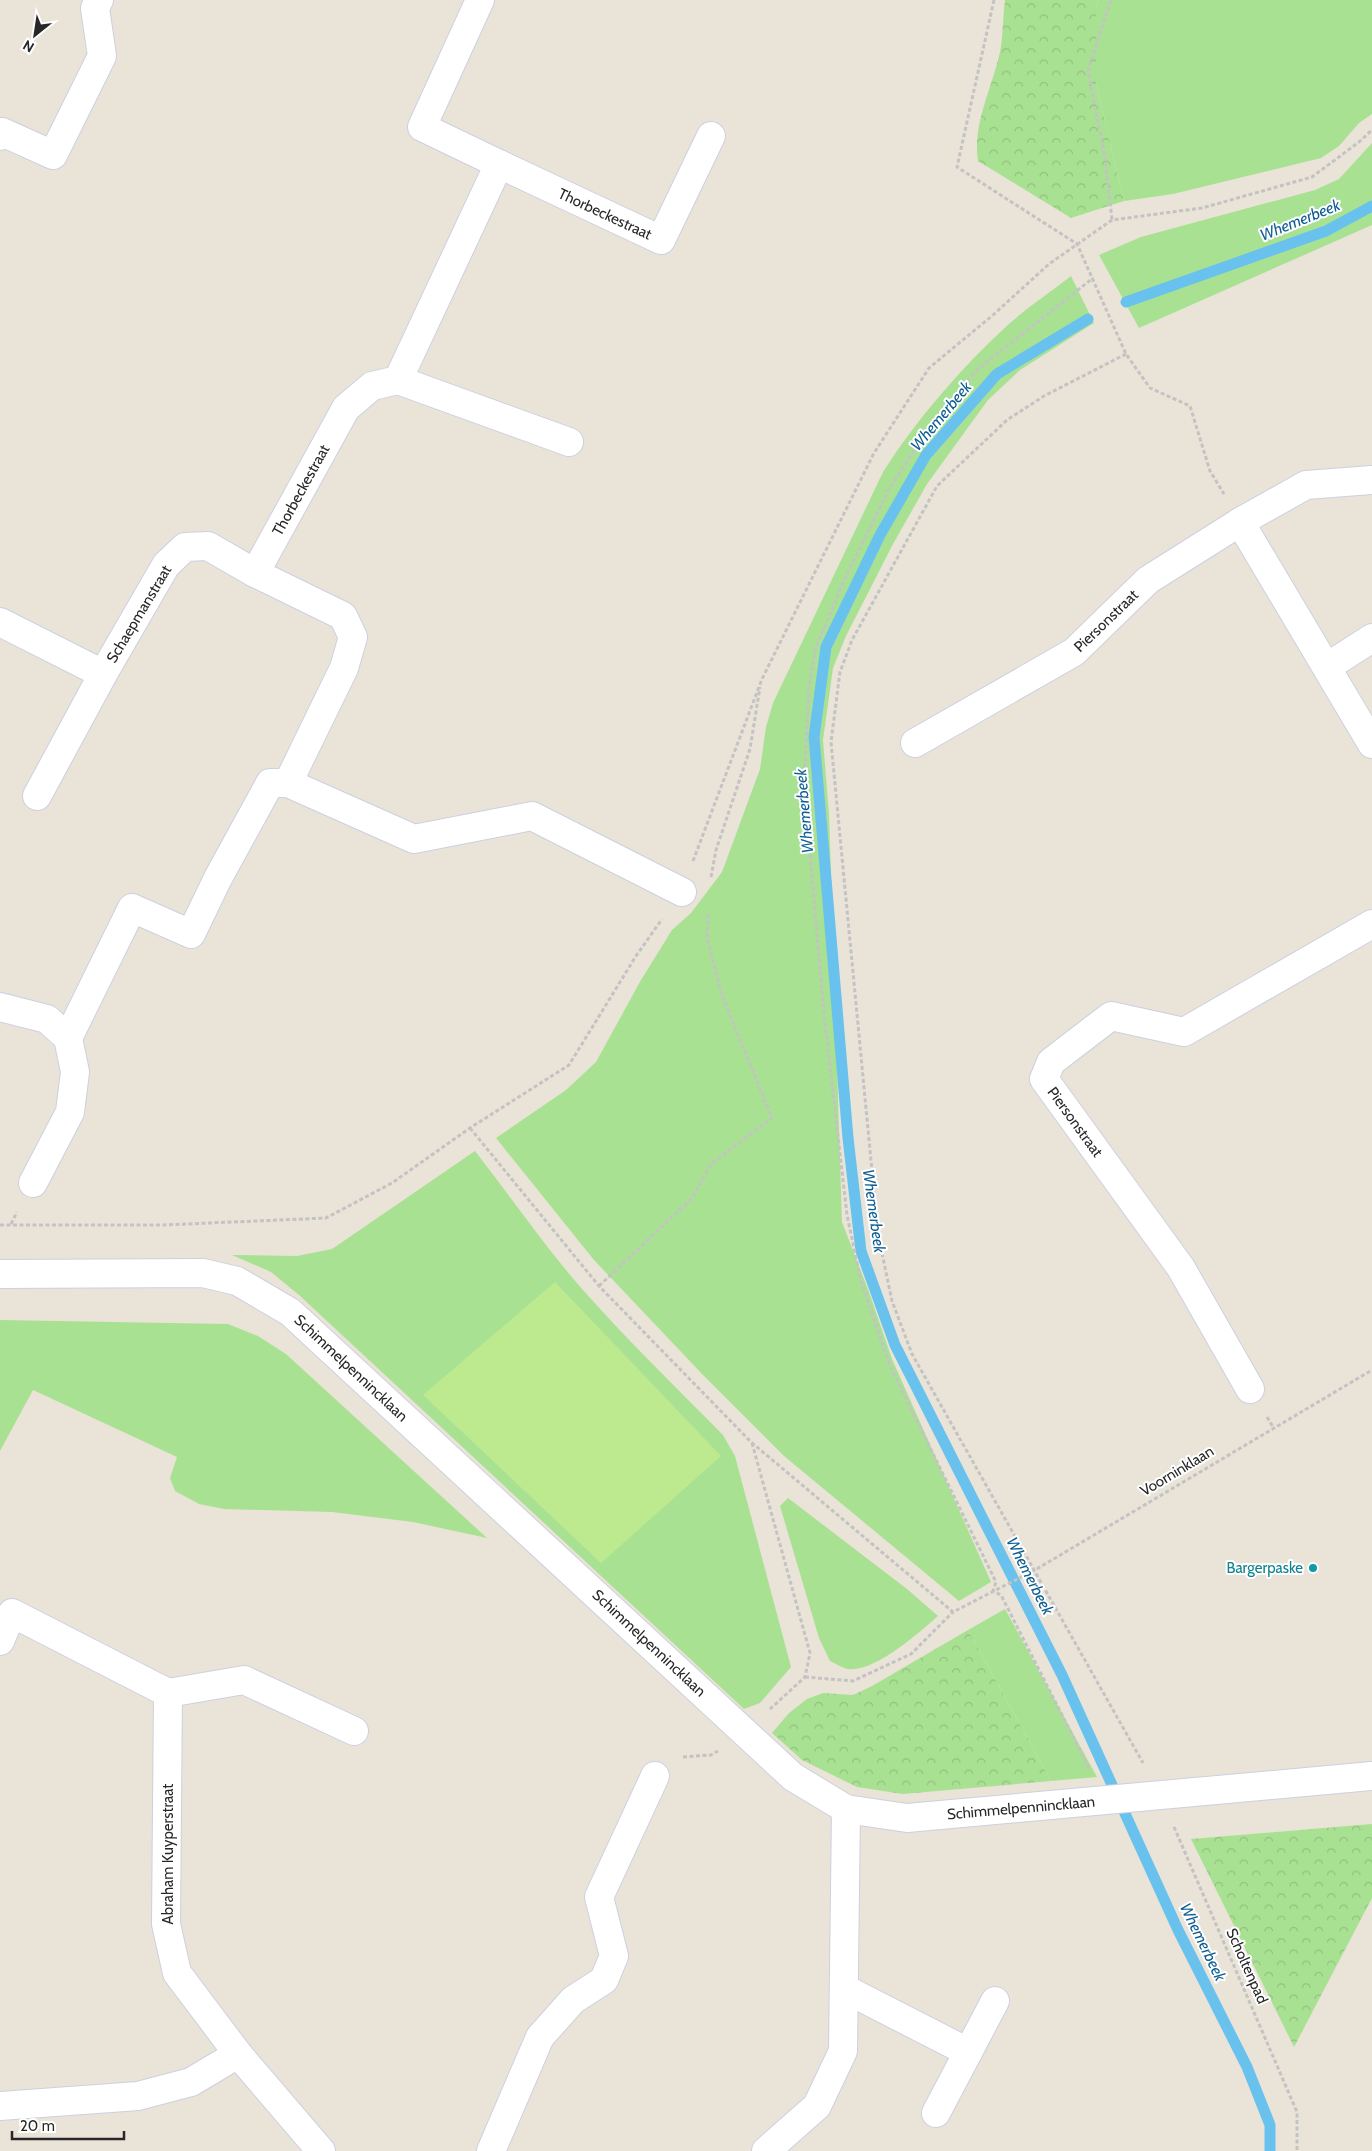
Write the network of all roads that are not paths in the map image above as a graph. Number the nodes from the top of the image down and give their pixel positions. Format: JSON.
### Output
{"nodes":[{"id":1,"x":99,"y":0,"type":"edge"},
{"id":2,"x":480,"y":0,"type":"edge"},
{"id":3,"x":1,"y":133,"type":"edge"},
{"id":4,"x":710,"y":136,"type":"dead end"},
{"id":5,"x":500,"y":164,"type":"junction"},
{"id":6,"x":398,"y":380,"type":"junction"},
{"id":7,"x":569,"y":442,"type":"dead end"},
{"id":8,"x":1372,"y":480,"type":"edge"},
{"id":9,"x":1240,"y":522,"type":"junction"},
{"id":10,"x":255,"y":573,"type":"junction"},
{"id":11,"x":0,"y":622,"type":"edge"},
{"id":12,"x":1372,"y":638,"type":"edge"},
{"id":13,"x":1327,"y":667,"type":"junction"},
{"id":14,"x":103,"y":674,"type":"junction"},
{"id":15,"x":915,"y":743,"type":"dead end"},
{"id":16,"x":1372,"y":744,"type":"edge"},
{"id":17,"x":288,"y":783,"type":"junction"},
{"id":18,"x":37,"y":796,"type":"dead end"},
{"id":19,"x":682,"y":892,"type":"dead end"},
{"id":20,"x":1372,"y":924,"type":"edge"},
{"id":21,"x":0,"y":1007,"type":"edge"},
{"id":22,"x":68,"y":1038,"type":"junction"},
{"id":23,"x":34,"y":1183,"type":"dead end"},
{"id":24,"x":0,"y":1274,"type":"edge"},
{"id":25,"x":1250,"y":1389,"type":"dead end"},
{"id":26,"x":0,"y":1641,"type":"edge"},
{"id":27,"x":168,"y":1693,"type":"junction"},
{"id":28,"x":354,"y":1731,"type":"dead end"},
{"id":29,"x":655,"y":1776,"type":"road end"},
{"id":30,"x":1372,"y":1776,"type":"edge"},
{"id":31,"x":846,"y":1810,"type":"junction"},
{"id":32,"x":845,"y":1989,"type":"junction"},
{"id":33,"x":995,"y":2001,"type":"dead end"},
{"id":34,"x":968,"y":2052,"type":"junction"},
{"id":35,"x":238,"y":2054,"type":"junction"},
{"id":36,"x":0,"y":2106,"type":"edge"},
{"id":37,"x":936,"y":2113,"type":"dead end"},
{"id":38,"x":321,"y":2151,"type":"edge"},
{"id":39,"x":491,"y":2151,"type":"edge"},
{"id":40,"x":766,"y":2151,"type":"edge"}],
"edges":[{"from":1,"to":3,"type":"street"},
{"from":2,"to":5,"type":"street","name":"Thorbeckestraat"},
{"from":4,"to":5,"type":"street","name":"Thorbeckestraat"},
{"from":5,"to":6,"type":"street"},
{"from":6,"to":7,"type":"street"},
{"from":6,"to":10,"type":"street","name":"Thorbeckestraat"},
{"from":8,"to":9,"type":"street","name":"Piersonstraat"},
{"from":9,"to":13,"type":"street"},
{"from":9,"to":15,"type":"street","name":"Piersonstraat"},
{"from":10,"to":14,"type":"street","name":"Schaepmanstraat"},
{"from":10,"to":17,"type":"street","name":"Schaepmanstraat"},
{"from":11,"to":14,"type":"street","name":"Schaepmanstraat"},
{"from":12,"to":13,"type":"street"},
{"from":13,"to":16,"type":"street"},
{"from":14,"to":18,"type":"street","name":"Schaepmanstraat"},
{"from":17,"to":19,"type":"street"},
{"from":17,"to":22,"type":"street"},
{"from":20,"to":25,"type":"street","name":"Piersonstraat"},
{"from":21,"to":22,"type":"street"},
{"from":22,"to":23,"type":"street"},
{"from":24,"to":31,"type":"street","name":"Schimmelpennincklaan"},
{"from":26,"to":27,"type":"street"},
{"from":27,"to":28,"type":"street"},
{"from":27,"to":35,"type":"street","name":"Abraham Kuyperstraat"},
{"from":29,"to":39,"type":"street"},
{"from":30,"to":31,"type":"street","name":"Schimmelpennincklaan"},
{"from":31,"to":32,"type":"street"},
{"from":32,"to":34,"type":"street"},
{"from":32,"to":40,"type":"street"},
{"from":33,"to":34,"type":"street"},
{"from":34,"to":37,"type":"street"},
{"from":35,"to":36,"type":"street"},
{"from":35,"to":38,"type":"street","name":"Abraham Kuyperstraat"}]}
